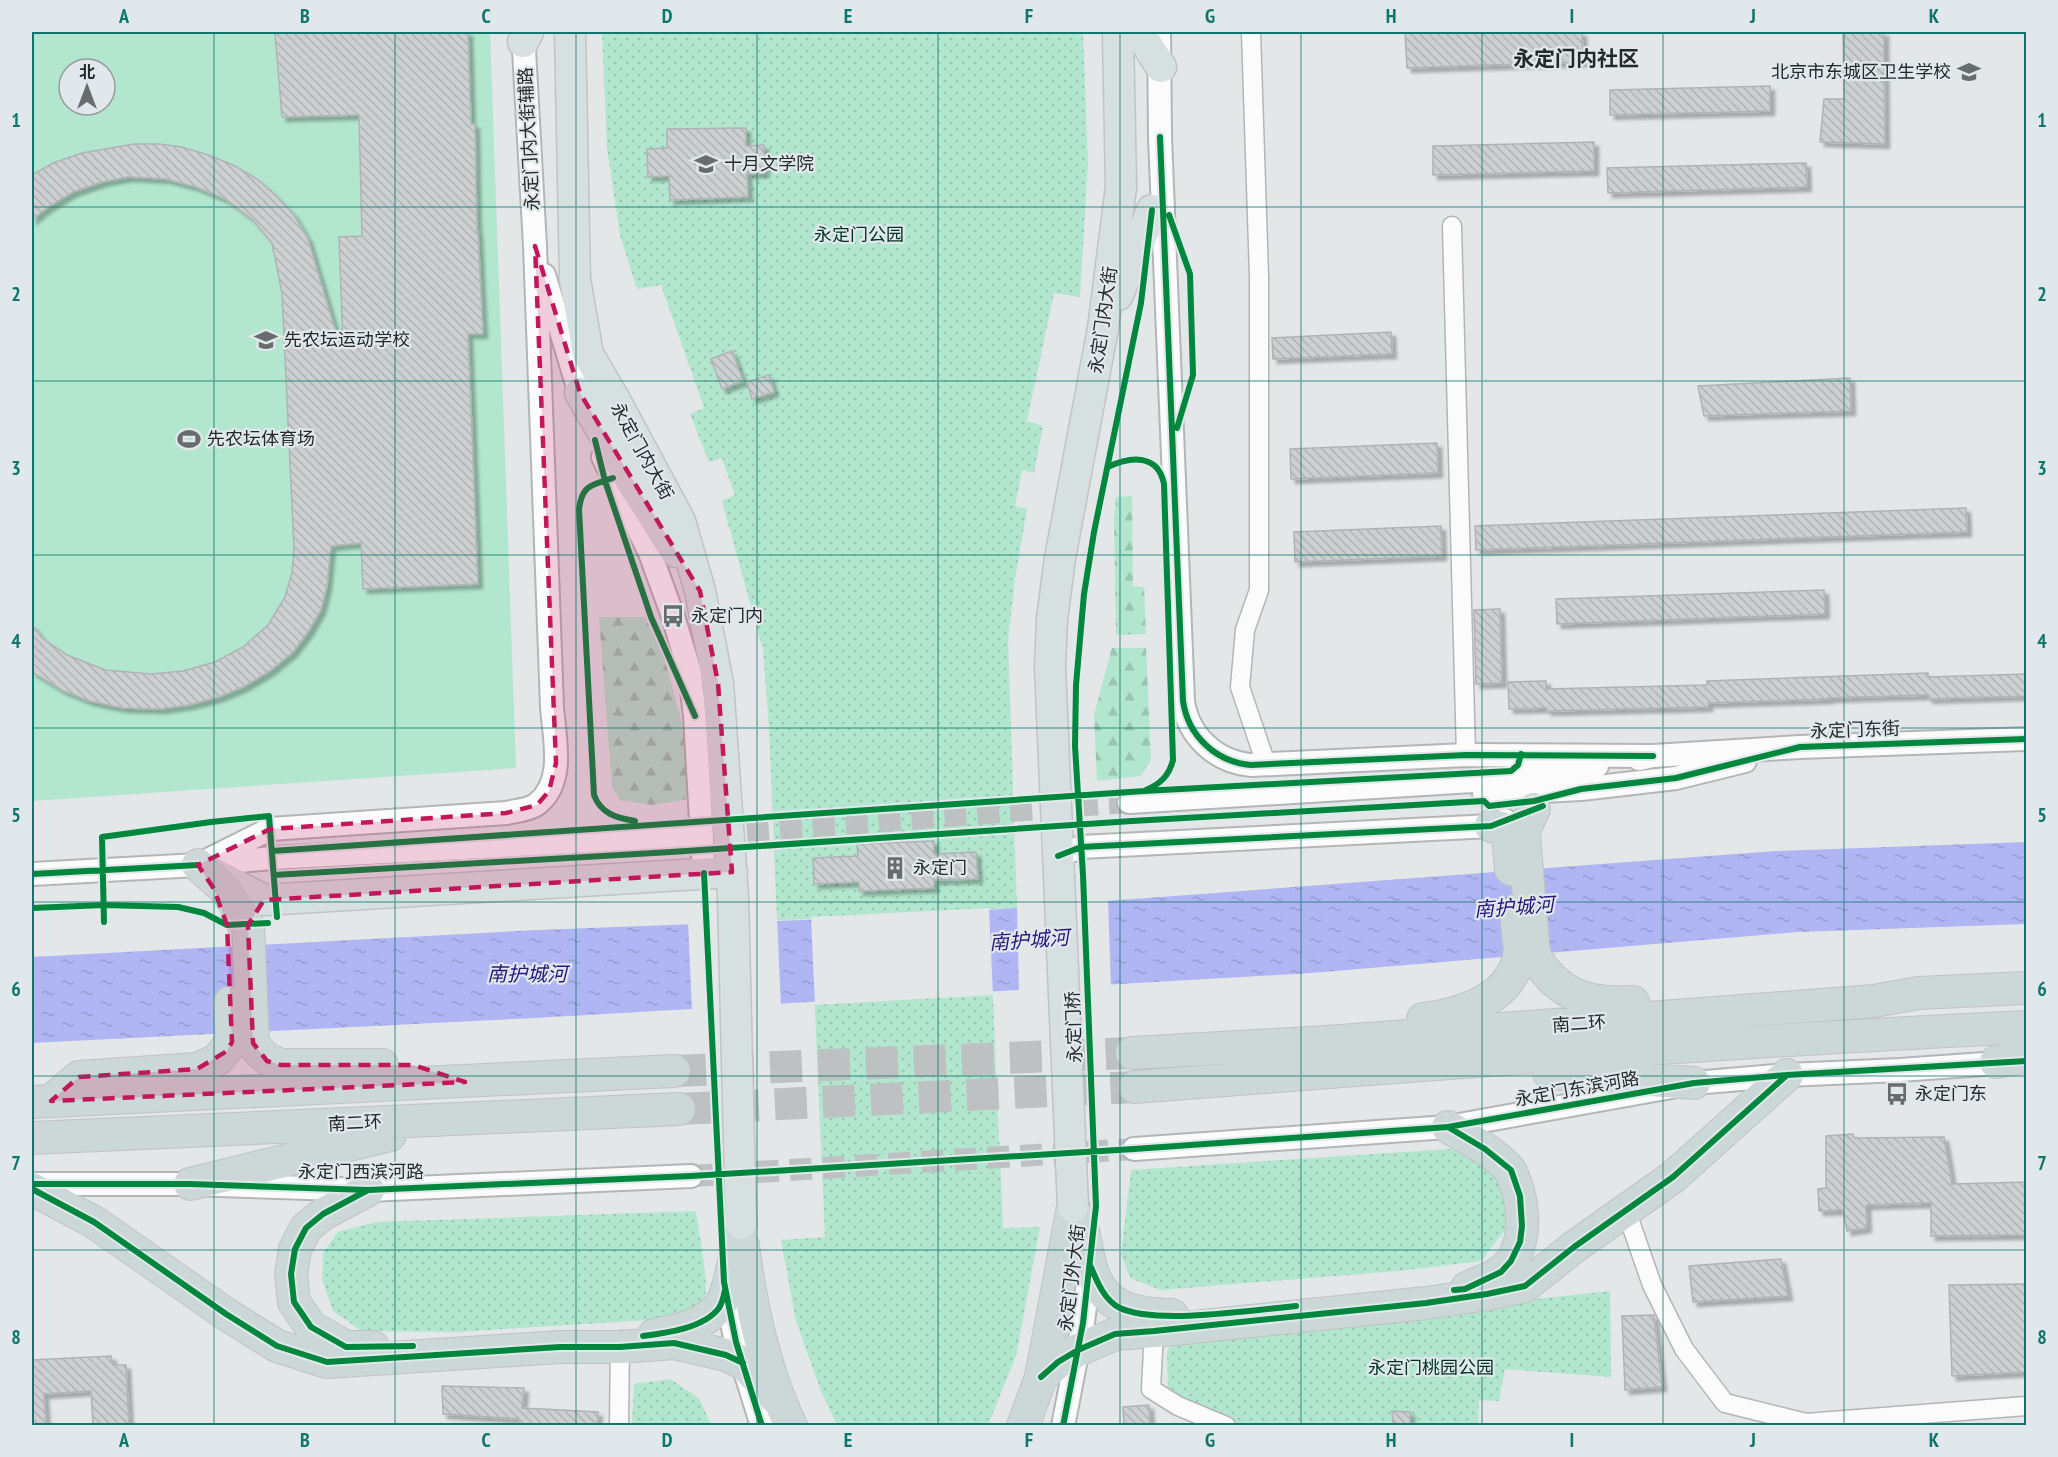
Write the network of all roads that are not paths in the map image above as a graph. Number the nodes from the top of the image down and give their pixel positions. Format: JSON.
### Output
{"nodes":[{"id":1,"x":570,"y":32,"type":"edge"},
{"id":2,"x":1119,"y":32,"type":"edge"},
{"id":3,"x":1139,"y":32,"type":"edge"},
{"id":4,"x":1160,"y":32,"type":"edge"},
{"id":5,"x":1251,"y":32,"type":"edge"},
{"id":6,"x":525,"y":35,"type":"edge"},
{"id":7,"x":1161,"y":67,"type":"junction"},
{"id":8,"x":1160,"y":138,"type":"junction"},
{"id":9,"x":1152,"y":210,"type":"joint"},
{"id":10,"x":1452,"y":226,"type":"dead end"},
{"id":11,"x":535,"y":246,"type":"junction"},
{"id":12,"x":1103,"y":328,"type":"junction"},
{"id":13,"x":580,"y":393,"type":"junction"},
{"id":14,"x":700,"y":591,"type":"junction"},
{"id":15,"x":2026,"y":740,"type":"edge"},
{"id":16,"x":1800,"y":747,"type":"junction"},
{"id":17,"x":1466,"y":755,"type":"junction"},
{"id":18,"x":1653,"y":756,"type":"junction"},
{"id":19,"x":1266,"y":764,"type":"junction"},
{"id":20,"x":1581,"y":789,"type":"junction"},
{"id":21,"x":1514,"y":827,"type":"junction"},
{"id":22,"x":689,"y":842,"type":"tunnel mouth"},
{"id":23,"x":198,"y":865,"type":"junction"},
{"id":24,"x":1058,"y":866,"type":"junction"},
{"id":25,"x":32,"y":874,"type":"edge"},
{"id":26,"x":723,"y":881,"type":"junction"},
{"id":27,"x":246,"y":917,"type":"junction"},
{"id":28,"x":2026,"y":988,"type":"edge"},
{"id":29,"x":1781,"y":1008,"type":"junction"},
{"id":30,"x":2026,"y":1027,"type":"edge"},
{"id":31,"x":1327,"y":1042,"type":"junction"},
{"id":32,"x":242,"y":1043,"type":"junction"},
{"id":33,"x":1132,"y":1053,"type":"tunnel mouth"},
{"id":34,"x":2026,"y":1056,"type":"edge"},
{"id":35,"x":2026,"y":1061,"type":"edge"},
{"id":36,"x":1996,"y":1062,"type":"junction"},
{"id":37,"x":1432,"y":1064,"type":"junction"},
{"id":38,"x":674,"y":1071,"type":"tunnel mouth"},
{"id":39,"x":1787,"y":1075,"type":"junction"},
{"id":40,"x":465,"y":1082,"type":"junction"},
{"id":41,"x":1695,"y":1083,"type":"junction"},
{"id":42,"x":1135,"y":1087,"type":"tunnel mouth"},
{"id":43,"x":41,"y":1102,"type":"edge"},
{"id":44,"x":679,"y":1109,"type":"tunnel mouth"},
{"id":45,"x":460,"y":1118,"type":"junction"},
{"id":46,"x":1448,"y":1127,"type":"junction"},
{"id":47,"x":32,"y":1138,"type":"edge"},
{"id":48,"x":1134,"y":1149,"type":"tunnel mouth"},
{"id":49,"x":691,"y":1176,"type":"tunnel mouth"},
{"id":50,"x":32,"y":1184,"type":"edge"},
{"id":51,"x":190,"y":1184,"type":"junction"},
{"id":52,"x":32,"y":1189,"type":"edge"},
{"id":53,"x":368,"y":1190,"type":"junction"},
{"id":54,"x":1073,"y":1207,"type":"junction"},
{"id":55,"x":1626,"y":1210,"type":"junction"},
{"id":56,"x":741,"y":1224,"type":"junction"},
{"id":57,"x":1090,"y":1264,"type":"junction"},
{"id":58,"x":725,"y":1290,"type":"junction"},
{"id":59,"x":1154,"y":1331,"type":"junction"},
{"id":60,"x":620,"y":1343,"type":"junction"},
{"id":61,"x":1078,"y":1350,"type":"junction"},
{"id":62,"x":743,"y":1363,"type":"junction"},
{"id":63,"x":1041,"y":1377,"type":"junction"},
{"id":64,"x":2026,"y":1406,"type":"edge"},
{"id":65,"x":777,"y":1417,"type":"edge"},
{"id":66,"x":619,"y":1425,"type":"edge"},
{"id":67,"x":1023,"y":1425,"type":"edge"},
{"id":68,"x":1063,"y":1425,"type":"edge"},
{"id":69,"x":1226,"y":1425,"type":"edge"}],
"edges":[{"from":1,"to":14,"type":"main road","name":"永定门内大街"},
{"from":2,"to":12,"type":"main road","name":"永定门内大街"},
{"from":3,"to":7,"type":"main road"},
{"from":4,"to":7,"type":"street"},
{"from":5,"to":19,"type":"street"},
{"from":6,"to":11,"type":"street","name":"永定门内大街辅路"},
{"from":7,"to":8,"type":"street"},
{"from":8,"to":9,"type":"street"},
{"from":8,"to":19,"type":"street"},
{"from":9,"to":12,"type":"main road"},
{"from":10,"to":17,"type":"street"},
{"from":11,"to":13,"type":"street"},
{"from":11,"to":23,"type":"street"},
{"from":12,"to":24,"type":"main road","name":"永定门内大街"},
{"from":13,"to":14,"type":"main road"},
{"from":13,"to":26,"type":"street"},
{"from":14,"to":26,"type":"main road","name":"永定门内大街"},
{"from":15,"to":16,"type":"street","name":"永定门东街"},
{"from":16,"to":18,"type":"street","name":"永定门东街"},
{"from":16,"to":20,"type":"street","name":"永定门东街"},
{"from":17,"to":18,"type":"street"},
{"from":17,"to":19,"type":"street"},
{"from":18,"to":20,"type":"street","name":"永定门东街"},
{"from":20,"to":21,"type":"street"},
{"from":21,"to":24,"type":"street"},
{"from":21,"to":29,"type":"highway"},
{"from":21,"to":31,"type":"highway"},
{"from":22,"to":23,"type":"street"},
{"from":23,"to":25,"type":"street"},
{"from":23,"to":27,"type":"highway"},
{"from":24,"to":54,"type":"main road","name":"永定门桥","bridge":true},
{"from":26,"to":27,"type":"main road"},
{"from":26,"to":56,"type":"main road","bridge":true},
{"from":27,"to":32,"type":"highway"},
{"from":28,"to":29,"type":"highway","name":"南二环"},
{"from":29,"to":31,"type":"highway","name":"南二环"},
{"from":30,"to":37,"type":"highway","name":"南二环"},
{"from":31,"to":33,"type":"highway","name":"南二环"},
{"from":32,"to":40,"type":"highway"},
{"from":32,"to":43,"type":"highway"},
{"from":34,"to":36,"type":"highway"},
{"from":35,"to":36,"type":"street","name":"永定门东滨河路"},
{"from":36,"to":39,"type":"street","name":"永定门东滨河路"},
{"from":37,"to":41,"type":"highway"},
{"from":37,"to":42,"type":"highway","name":"南二环"},
{"from":38,"to":40,"type":"highway","name":"南二环"},
{"from":39,"to":41,"type":"street","name":"永定门东滨河路"},
{"from":39,"to":55,"type":"highway"},
{"from":40,"to":43,"type":"highway","name":"南二环"},
{"from":41,"to":46,"type":"street","name":"永定门东滨河路"},
{"from":44,"to":45,"type":"highway","name":"南二环"},
{"from":45,"to":47,"type":"highway","name":"南二环"},
{"from":45,"to":51,"type":"highway"},
{"from":46,"to":48,"type":"street","name":"永定门东滨河路"},
{"from":46,"to":57,"type":"highway"},
{"from":49,"to":53,"type":"street","name":"永定门西滨河路"},
{"from":50,"to":51,"type":"street","name":"永定门西滨河路"},
{"from":51,"to":53,"type":"street","name":"永定门西滨河路"},
{"from":52,"to":60,"type":"highway"},
{"from":53,"to":60,"type":"highway"},
{"from":54,"to":57,"type":"highway"},
{"from":54,"to":63,"type":"highway","name":"永定门外大街"},
{"from":55,"to":59,"type":"highway"},
{"from":55,"to":64,"type":"street"},
{"from":56,"to":58,"type":"highway"},
{"from":56,"to":65,"type":"highway"},
{"from":57,"to":61,"type":"street","name":"永定门外大街"},
{"from":58,"to":60,"type":"highway"},
{"from":58,"to":62,"type":"street"},
{"from":59,"to":61,"type":"highway"},
{"from":59,"to":69,"type":"street"},
{"from":60,"to":62,"type":"highway"},
{"from":60,"to":66,"type":"street"},
{"from":61,"to":63,"type":"highway"},
{"from":61,"to":68,"type":"street","name":"永定门外大街"},
{"from":62,"to":65,"type":"highway"},
{"from":63,"to":67,"type":"highway","name":"永定门外大街"}]}
